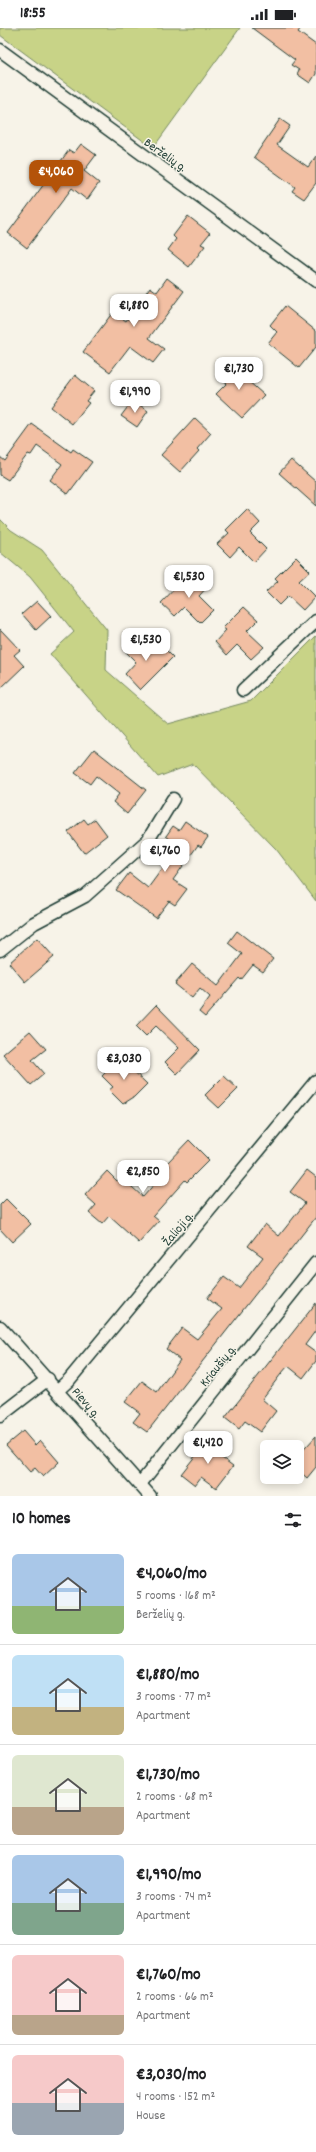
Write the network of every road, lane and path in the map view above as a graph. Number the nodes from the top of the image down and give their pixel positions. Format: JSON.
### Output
{"nodes":[{"id":1,"x":0,"y":50,"type":"edge"},
{"id":2,"x":316,"y":281,"type":"edge"},
{"id":3,"x":316,"y":621,"type":"edge"},
{"id":4,"x":243,"y":690,"type":"dead end"},
{"id":5,"x":173,"y":799,"type":"dead end"},
{"id":6,"x":0,"y":950,"type":"edge"},
{"id":7,"x":316,"y":1081,"type":"edge"},
{"id":8,"x":316,"y":1263,"type":"edge"},
{"id":9,"x":0,"y":1327,"type":"edge"},
{"id":10,"x":48,"y":1379,"type":"junction"},
{"id":11,"x":58,"y":1390,"type":"junction"},
{"id":12,"x":0,"y":1416,"type":"edge"},
{"id":13,"x":140,"y":1484,"type":"junction"},
{"id":14,"x":150,"y":1496,"type":"edge"}],
"edges":[{"from":1,"to":2,"type":"street","name":"Berželių g."},
{"from":3,"to":4,"type":"street"},
{"from":5,"to":6,"type":"street"},
{"from":7,"to":11,"type":"street","name":"Žalioji g."},
{"from":8,"to":13,"type":"street","name":"Kriaušių g."},
{"from":9,"to":10,"type":"street","name":"Pievų g."},
{"from":10,"to":11,"type":"street","name":"Pievų g."},
{"from":10,"to":12,"type":"street"},
{"from":11,"to":13,"type":"street","name":"Pievų g."},
{"from":13,"to":14,"type":"street","name":"Pievų g."}]}
